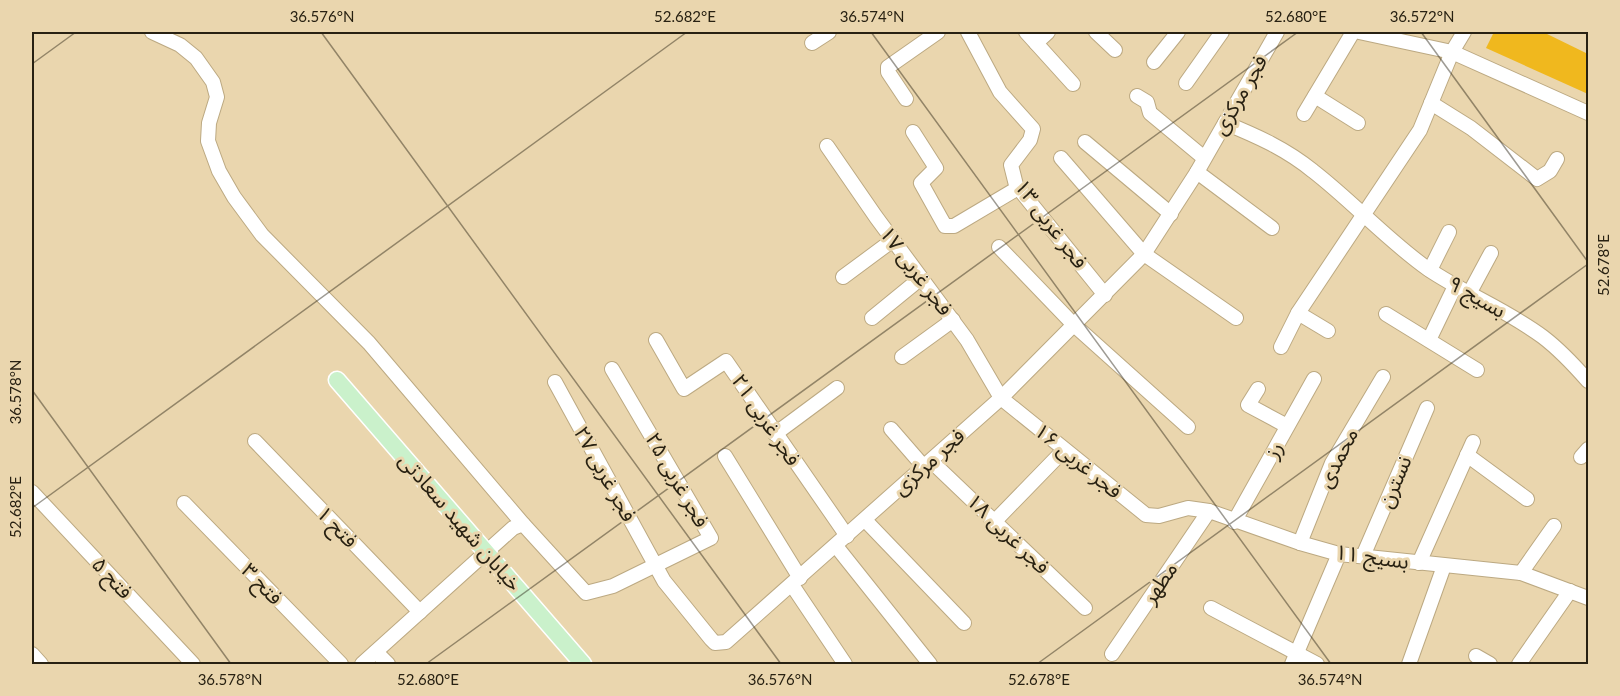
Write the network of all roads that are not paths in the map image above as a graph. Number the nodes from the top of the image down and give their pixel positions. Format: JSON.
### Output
{"nodes":[{"id":1,"x":152,"y":32,"type":"edge"},
{"id":2,"x":829,"y":32,"type":"edge"},
{"id":3,"x":968,"y":32,"type":"edge"},
{"id":4,"x":1026,"y":32,"type":"edge"},
{"id":5,"x":1048,"y":32,"type":"edge"},
{"id":6,"x":1096,"y":32,"type":"edge"},
{"id":7,"x":1178,"y":32,"type":"edge"},
{"id":8,"x":1222,"y":32,"type":"edge"},
{"id":9,"x":1277,"y":32,"type":"edge"},
{"id":10,"x":1353,"y":32,"type":"edge"},
{"id":11,"x":1359,"y":32,"type":"edge"},
{"id":12,"x":1464,"y":32,"type":"edge"},
{"id":13,"x":930,"y":34,"type":"edge"},
{"id":14,"x":812,"y":43,"type":"dead end"},
{"id":15,"x":1036,"y":43,"type":"junction"},
{"id":16,"x":1114,"y":50,"type":"dead end"},
{"id":17,"x":1452,"y":52,"type":"junction"},
{"id":18,"x":1154,"y":62,"type":"dead end"},
{"id":19,"x":1186,"y":83,"type":"dead end"},
{"id":20,"x":1073,"y":84,"type":"dead end"},
{"id":21,"x":1137,"y":96,"type":"dead end"},
{"id":22,"x":1315,"y":96,"type":"junction"},
{"id":23,"x":906,"y":99,"type":"dead end"},
{"id":24,"x":1431,"y":103,"type":"junction"},
{"id":25,"x":1588,"y":113,"type":"edge"},
{"id":26,"x":1304,"y":114,"type":"dead end"},
{"id":27,"x":1225,"y":123,"type":"junction"},
{"id":28,"x":1358,"y":123,"type":"dead end"},
{"id":29,"x":913,"y":132,"type":"dead end"},
{"id":30,"x":1085,"y":142,"type":"dead end"},
{"id":31,"x":827,"y":146,"type":"dead end"},
{"id":32,"x":1203,"y":157,"type":"junction"},
{"id":33,"x":1061,"y":158,"type":"dead end"},
{"id":34,"x":1557,"y":159,"type":"dead end"},
{"id":35,"x":1197,"y":171,"type":"junction"},
{"id":36,"x":1018,"y":188,"type":"junction"},
{"id":37,"x":1171,"y":214,"type":"junction"},
{"id":38,"x":1364,"y":215,"type":"junction"},
{"id":39,"x":1272,"y":228,"type":"dead end"},
{"id":40,"x":1449,"y":232,"type":"dead end"},
{"id":41,"x":893,"y":240,"type":"junction"},
{"id":42,"x":999,"y":247,"type":"dead end"},
{"id":43,"x":1491,"y":253,"type":"dead end"},
{"id":44,"x":1144,"y":254,"type":"junction"},
{"id":45,"x":1430,"y":270,"type":"junction"},
{"id":46,"x":843,"y":277,"type":"dead end"},
{"id":47,"x":921,"y":278,"type":"junction"},
{"id":48,"x":1456,"y":285,"type":"junction"},
{"id":49,"x":1470,"y":292,"type":"junction"},
{"id":50,"x":1105,"y":295,"type":"junction"},
{"id":51,"x":1298,"y":313,"type":"junction"},
{"id":52,"x":1386,"y":314,"type":"dead end"},
{"id":53,"x":872,"y":318,"type":"dead end"},
{"id":54,"x":1236,"y":318,"type":"dead end"},
{"id":55,"x":953,"y":320,"type":"junction"},
{"id":56,"x":1073,"y":324,"type":"junction"},
{"id":57,"x":1328,"y":332,"type":"dead end"},
{"id":58,"x":656,"y":340,"type":"dead end"},
{"id":59,"x":1429,"y":340,"type":"junction"},
{"id":60,"x":1281,"y":347,"type":"dead end"},
{"id":61,"x":902,"y":357,"type":"dead end"},
{"id":62,"x":612,"y":369,"type":"dead end"},
{"id":63,"x":1477,"y":370,"type":"dead end"},
{"id":64,"x":1383,"y":377,"type":"dead end"},
{"id":65,"x":1314,"y":379,"type":"dead end"},
{"id":66,"x":337,"y":380,"type":"dead end"},
{"id":67,"x":1588,"y":381,"type":"edge"},
{"id":68,"x":555,"y":382,"type":"dead end"},
{"id":69,"x":837,"y":388,"type":"dead end"},
{"id":70,"x":1258,"y":389,"type":"dead end"},
{"id":71,"x":1001,"y":398,"type":"junction"},
{"id":72,"x":1427,"y":408,"type":"dead end"},
{"id":73,"x":1287,"y":426,"type":"junction"},
{"id":74,"x":1188,"y":427,"type":"dead end"},
{"id":75,"x":891,"y":429,"type":"dead end"},
{"id":76,"x":775,"y":434,"type":"junction"},
{"id":77,"x":255,"y":441,"type":"dead end"},
{"id":78,"x":1064,"y":450,"type":"junction"},
{"id":79,"x":725,"y":456,"type":"dead end"},
{"id":80,"x":927,"y":464,"type":"junction"},
{"id":81,"x":32,"y":492,"type":"edge"},
{"id":82,"x":1527,"y":499,"type":"dead end"},
{"id":83,"x":184,"y":503,"type":"dead end"},
{"id":84,"x":1209,"y":511,"type":"junction"},
{"id":85,"x":1159,"y":516,"type":"joint"},
{"id":86,"x":864,"y":520,"type":"junction"},
{"id":87,"x":994,"y":522,"type":"junction"},
{"id":88,"x":1234,"y":522,"type":"junction"},
{"id":89,"x":518,"y":526,"type":"junction"},
{"id":90,"x":1554,"y":526,"type":"dead end"},
{"id":91,"x":847,"y":536,"type":"junction"},
{"id":92,"x":1300,"y":543,"type":"junction"},
{"id":93,"x":836,"y":546,"type":"junction"},
{"id":94,"x":486,"y":552,"type":"junction"},
{"id":95,"x":1339,"y":554,"type":"junction"},
{"id":96,"x":1363,"y":556,"type":"junction"},
{"id":97,"x":1419,"y":563,"type":"junction"},
{"id":98,"x":656,"y":566,"type":"junction"},
{"id":99,"x":1444,"y":566,"type":"junction"},
{"id":100,"x":1521,"y":573,"type":"junction"},
{"id":101,"x":796,"y":582,"type":"junction"},
{"id":102,"x":1570,"y":591,"type":"junction"},
{"id":103,"x":1588,"y":598,"type":"edge"},
{"id":104,"x":1085,"y":608,"type":"dead end"},
{"id":105,"x":1211,"y":608,"type":"dead end"},
{"id":106,"x":420,"y":612,"type":"junction"},
{"id":107,"x":964,"y":623,"type":"dead end"},
{"id":108,"x":376,"y":652,"type":"junction"},
{"id":109,"x":32,"y":654,"type":"edge"},
{"id":110,"x":1112,"y":654,"type":"dead end"},
{"id":111,"x":1476,"y":656,"type":"dead end"},
{"id":112,"x":1295,"y":659,"type":"edge"},
{"id":113,"x":41,"y":664,"type":"edge"},
{"id":114,"x":193,"y":664,"type":"edge"},
{"id":115,"x":341,"y":664,"type":"edge"},
{"id":116,"x":362,"y":664,"type":"edge"},
{"id":117,"x":388,"y":664,"type":"edge"},
{"id":118,"x":583,"y":664,"type":"edge"},
{"id":119,"x":845,"y":664,"type":"edge"},
{"id":120,"x":930,"y":664,"type":"edge"},
{"id":121,"x":1317,"y":664,"type":"edge"},
{"id":122,"x":1409,"y":664,"type":"edge"},
{"id":123,"x":1490,"y":664,"type":"edge"},
{"id":124,"x":1520,"y":664,"type":"edge"}],
"edges":[{"from":1,"to":89,"type":"street"},
{"from":2,"to":14,"type":"street"},
{"from":3,"to":36,"type":"street","name":"فجر غربی ۱۳"},
{"from":4,"to":15,"type":"street"},
{"from":5,"to":15,"type":"street"},
{"from":6,"to":16,"type":"street"},
{"from":7,"to":18,"type":"street"},
{"from":8,"to":19,"type":"street"},
{"from":9,"to":27,"type":"street","name":"فجر مرکزی"},
{"from":10,"to":22,"type":"street"},
{"from":11,"to":17,"type":"street"},
{"from":12,"to":17,"type":"street"},
{"from":13,"to":23,"type":"street"},
{"from":15,"to":20,"type":"street"},
{"from":17,"to":24,"type":"street"},
{"from":17,"to":25,"type":"street"},
{"from":21,"to":32,"type":"street"},
{"from":22,"to":26,"type":"street"},
{"from":22,"to":28,"type":"street"},
{"from":24,"to":34,"type":"street"},
{"from":24,"to":38,"type":"street"},
{"from":27,"to":32,"type":"street","name":"فجر مرکزی"},
{"from":27,"to":38,"type":"street","name":"بسیج ۹"},
{"from":29,"to":36,"type":"street"},
{"from":30,"to":37,"type":"street"},
{"from":31,"to":41,"type":"street","name":"فجر غربی ۱۷"},
{"from":32,"to":35,"type":"street","name":"فجر مرکزی"},
{"from":33,"to":44,"type":"street"},
{"from":35,"to":37,"type":"street","name":"فجر مرکزی"},
{"from":35,"to":39,"type":"street"},
{"from":36,"to":50,"type":"street","name":"فجر غربی ۱۳"},
{"from":37,"to":44,"type":"street","name":"فجر مرکزی"},
{"from":38,"to":45,"type":"street","name":"بسیج ۹"},
{"from":38,"to":51,"type":"street"},
{"from":40,"to":45,"type":"street"},
{"from":41,"to":46,"type":"street"},
{"from":41,"to":47,"type":"street","name":"فجر غربی ۱۷"},
{"from":42,"to":56,"type":"street"},
{"from":43,"to":49,"type":"street"},
{"from":44,"to":50,"type":"street","name":"فجر مرکزی"},
{"from":44,"to":54,"type":"street"},
{"from":45,"to":48,"type":"street","name":"بسیج ۹"},
{"from":47,"to":53,"type":"street"},
{"from":47,"to":55,"type":"street","name":"فجر غربی ۱۷"},
{"from":48,"to":49,"type":"street","name":"بسیج ۹"},
{"from":48,"to":59,"type":"street"},
{"from":49,"to":67,"type":"street","name":"بسیج ۹"},
{"from":50,"to":56,"type":"street","name":"فجر مرکزی"},
{"from":51,"to":57,"type":"street"},
{"from":51,"to":60,"type":"street"},
{"from":52,"to":59,"type":"street"},
{"from":55,"to":61,"type":"street"},
{"from":55,"to":71,"type":"street","name":"فجر غربی ۱۷"},
{"from":56,"to":71,"type":"street","name":"فجر مرکزی"},
{"from":56,"to":74,"type":"street"},
{"from":58,"to":76,"type":"street","name":"فجر غربی ۲۱"},
{"from":59,"to":63,"type":"street"},
{"from":62,"to":98,"type":"street","name":"فجر غربی ۲۵"},
{"from":64,"to":92,"type":"street","name":"محمدی"},
{"from":65,"to":73,"type":"street","name":"رز"},
{"from":66,"to":94,"type":"main road","name":"خیابان شهید سعادتی"},
{"from":68,"to":98,"type":"street","name":"فجر غربی ۲۷"},
{"from":69,"to":76,"type":"street"},
{"from":70,"to":73,"type":"street"},
{"from":71,"to":78,"type":"street","name":"فجر غربی ۱۶"},
{"from":71,"to":80,"type":"street","name":"فجر مرکزی"},
{"from":72,"to":96,"type":"street","name":"نسترن"},
{"from":73,"to":88,"type":"street","name":"رز"},
{"from":75,"to":80,"type":"street","name":"فجر غربی ۱۸"},
{"from":76,"to":91,"type":"street","name":"فجر غربی ۲۱"},
{"from":77,"to":106,"type":"street","name":"فتح ۱"},
{"from":78,"to":85,"type":"street","name":"فجر غربی ۱۶"},
{"from":78,"to":87,"type":"street"},
{"from":79,"to":101,"type":"street"},
{"from":80,"to":86,"type":"street","name":"فجر مرکزی"},
{"from":80,"to":87,"type":"street","name":"فجر غربی ۱۸"},
{"from":81,"to":114,"type":"street","name":"فتح ۵"},
{"from":82,"to":97,"type":"street"},
{"from":83,"to":115,"type":"street","name":"فتح ۳"},
{"from":84,"to":85,"type":"street","name":"بسیج ۱۱"},
{"from":84,"to":88,"type":"street","name":"بسیج ۱۱"},
{"from":84,"to":110,"type":"street","name":"مطهر"},
{"from":86,"to":91,"type":"street","name":"فجر مرکزی"},
{"from":86,"to":107,"type":"street"},
{"from":87,"to":104,"type":"street","name":"فجر غربی ۱۸"},
{"from":88,"to":92,"type":"street","name":"بسیج ۱۱"},
{"from":89,"to":94,"type":"street"},
{"from":89,"to":98,"type":"street"},
{"from":90,"to":100,"type":"street"},
{"from":91,"to":93,"type":"street","name":"فجر مرکزی"},
{"from":92,"to":95,"type":"street","name":"بسیج ۱۱"},
{"from":93,"to":101,"type":"street","name":"فجر مرکزی"},
{"from":93,"to":120,"type":"street"},
{"from":94,"to":106,"type":"street"},
{"from":94,"to":118,"type":"main road","name":"خیابان شهید سعادتی"},
{"from":95,"to":96,"type":"street","name":"بسیج ۱۱"},
{"from":95,"to":112,"type":"street"},
{"from":96,"to":97,"type":"street","name":"بسیج ۱۱"},
{"from":97,"to":99,"type":"street","name":"بسیج ۱۱"},
{"from":98,"to":101,"type":"street","name":"فجر مرکزی"},
{"from":99,"to":100,"type":"street","name":"بسیج ۱۱"},
{"from":99,"to":122,"type":"street"},
{"from":100,"to":102,"type":"street","name":"بسیج ۱۱"},
{"from":101,"to":119,"type":"street"},
{"from":102,"to":103,"type":"street","name":"بسیج ۱۱"},
{"from":102,"to":124,"type":"street"},
{"from":105,"to":112,"type":"street"},
{"from":106,"to":108,"type":"street"},
{"from":108,"to":116,"type":"street"},
{"from":108,"to":117,"type":"street"},
{"from":109,"to":113,"type":"street"},
{"from":111,"to":123,"type":"street"},
{"from":112,"to":121,"type":"street"}]}
